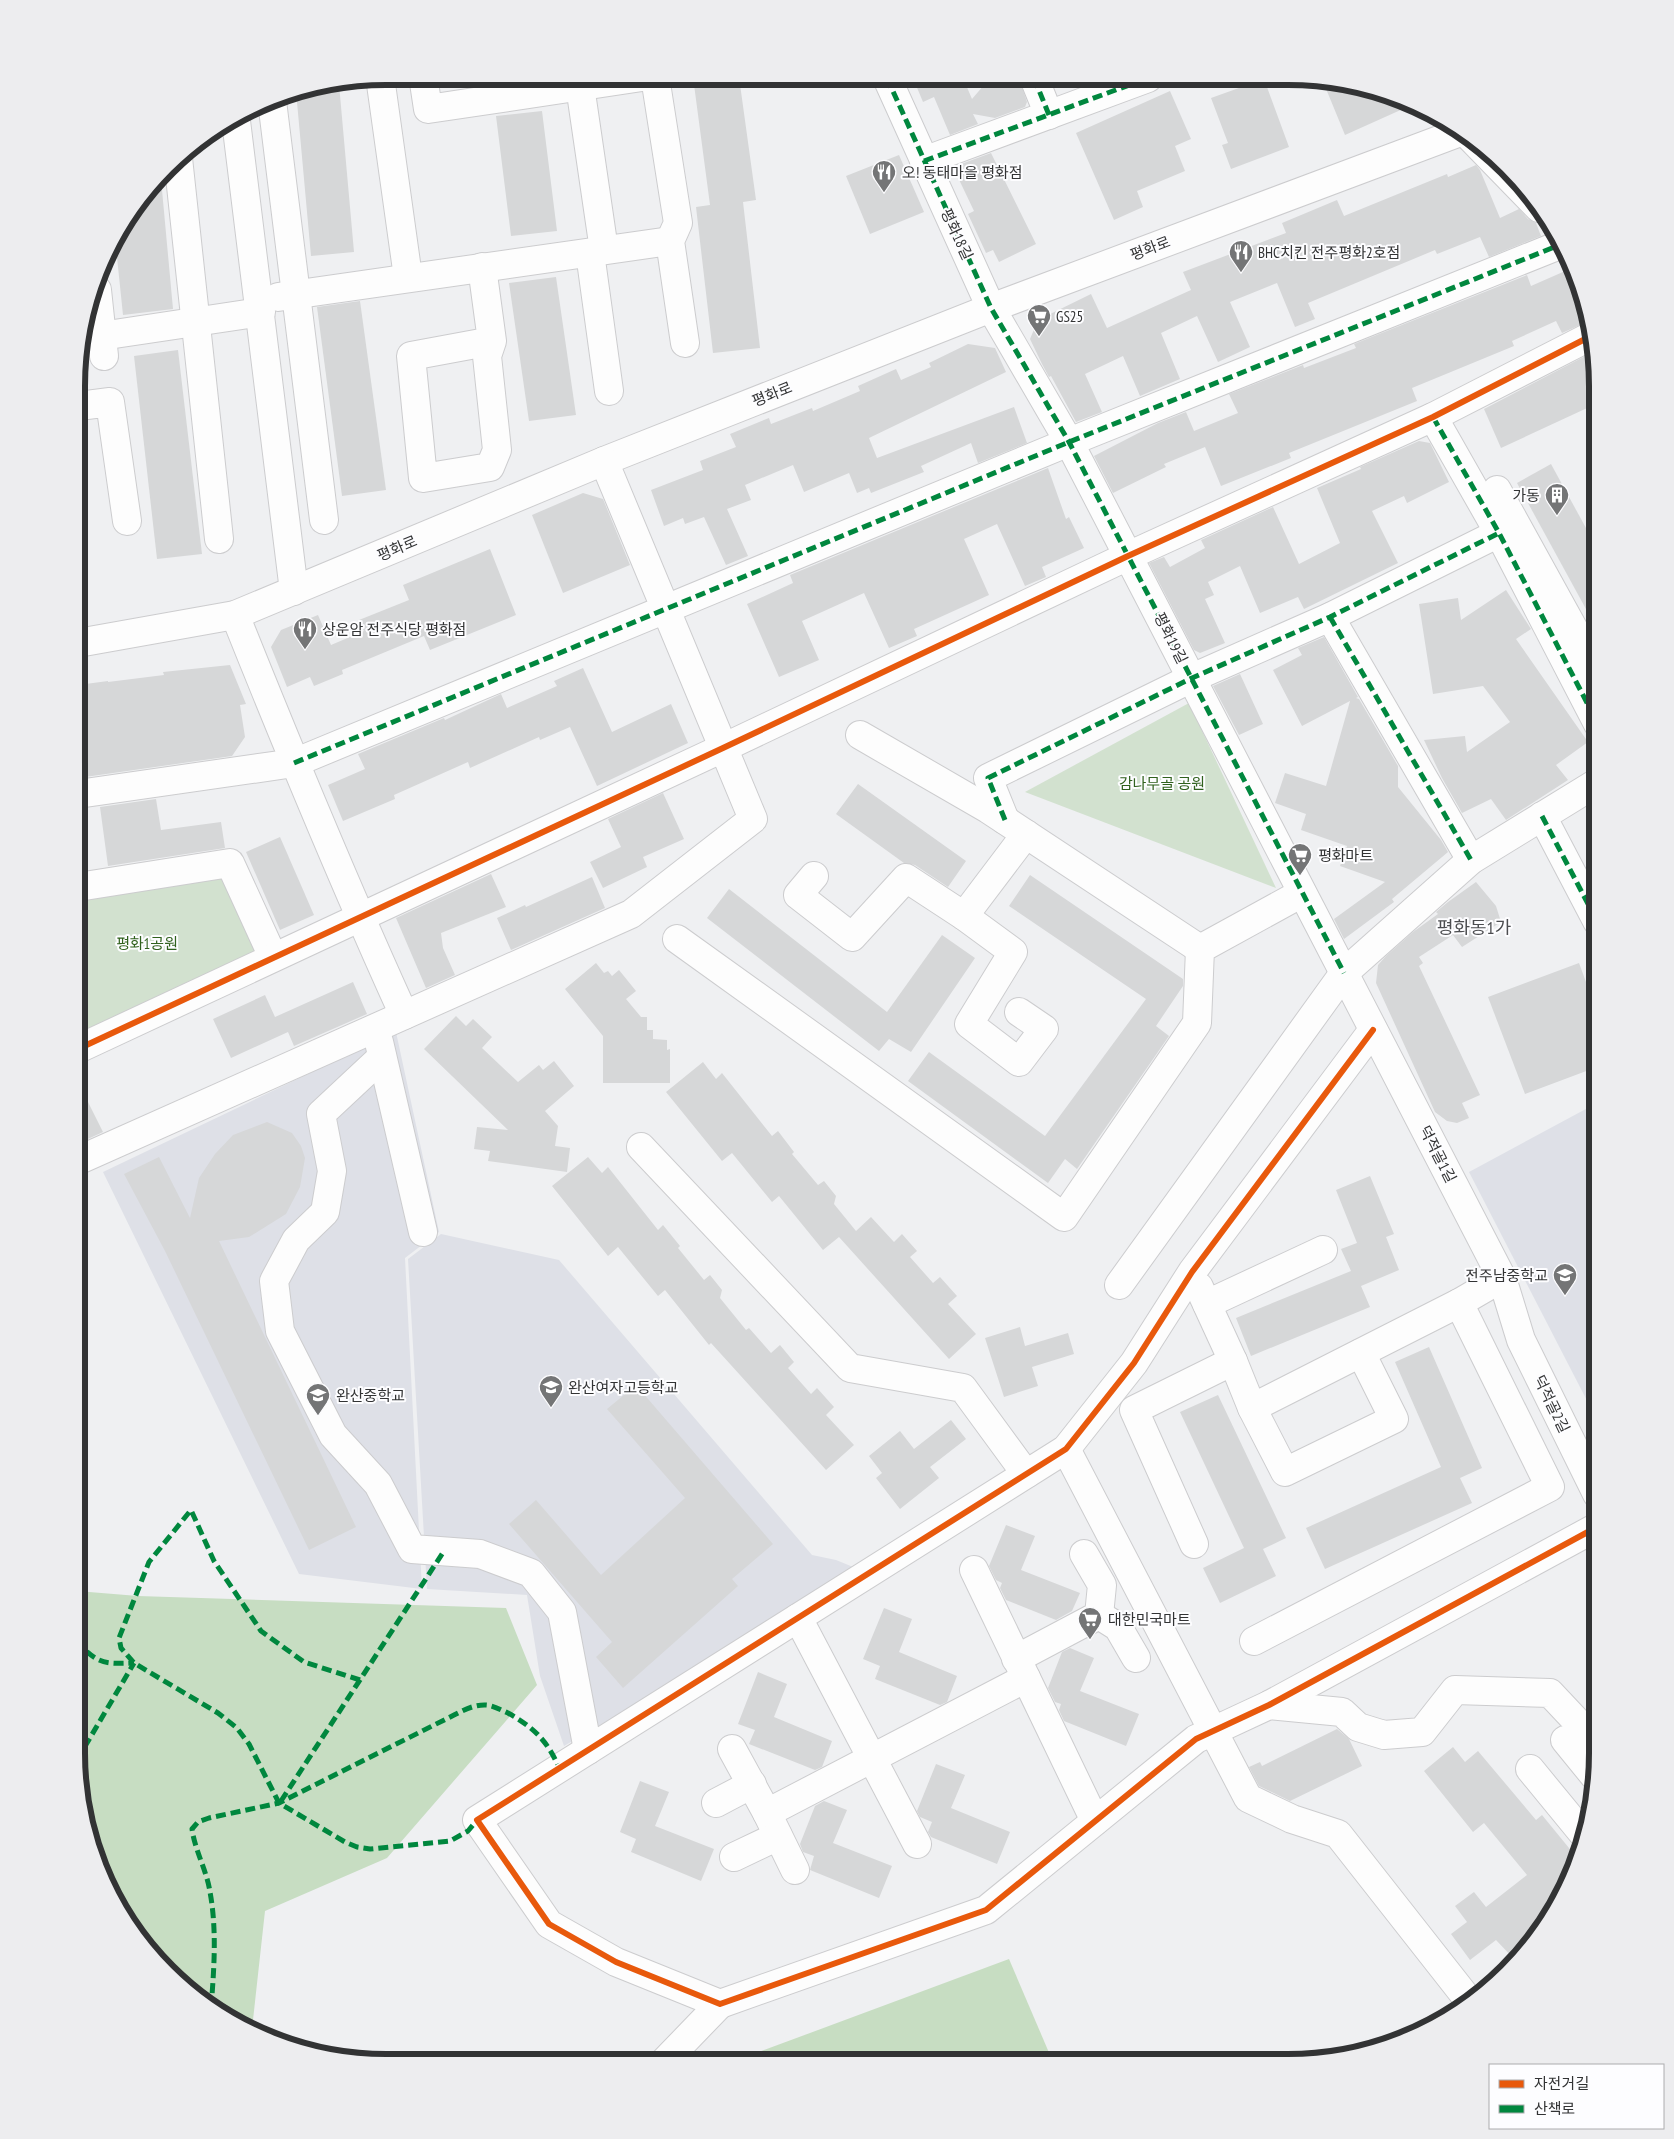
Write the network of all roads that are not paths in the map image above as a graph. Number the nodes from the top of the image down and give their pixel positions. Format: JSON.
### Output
{"nodes":[{"id":1,"x":381,"y":85,"type":"edge"},
{"id":2,"x":424,"y":85,"type":"edge"},
{"id":3,"x":587,"y":85,"type":"edge"},
{"id":4,"x":656,"y":85,"type":"edge"},
{"id":5,"x":890,"y":85,"type":"edge"},
{"id":6,"x":1037,"y":85,"type":"edge"},
{"id":7,"x":1129,"y":85,"type":"edge"},
{"id":8,"x":580,"y":86,"type":"junction"},
{"id":9,"x":273,"y":107,"type":"edge"},
{"id":10,"x":428,"y":109,"type":"junction"},
{"id":11,"x":1049,"y":114,"type":"junction"},
{"id":12,"x":385,"y":116,"type":"junction"},
{"id":13,"x":236,"y":124,"type":"edge"},
{"id":14,"x":1453,"y":135,"type":"edge"},
{"id":15,"x":924,"y":161,"type":"junction"},
{"id":16,"x":179,"y":167,"type":"edge"},
{"id":17,"x":670,"y":241,"type":"junction"},
{"id":18,"x":1555,"y":247,"type":"edge"},
{"id":19,"x":597,"y":252,"type":"junction"},
{"id":20,"x":482,"y":267,"type":"junction"},
{"id":21,"x":408,"y":277,"type":"junction"},
{"id":22,"x":296,"y":294,"type":"junction"},
{"id":23,"x":96,"y":305,"type":"edge"},
{"id":24,"x":261,"y":306,"type":"junction"},
{"id":25,"x":991,"y":308,"type":"junction"},
{"id":26,"x":196,"y":322,"type":"junction"},
{"id":27,"x":1585,"y":339,"type":"edge"},
{"id":28,"x":492,"y":341,"type":"junction"},
{"id":29,"x":685,"y":343,"type":"dead end"},
{"id":30,"x":96,"y":344,"type":"edge"},
{"id":31,"x":609,"y":391,"type":"dead end"},
{"id":32,"x":85,"y":405,"type":"edge"},
{"id":33,"x":1433,"y":417,"type":"junction"},
{"id":34,"x":1069,"y":442,"type":"junction"},
{"id":35,"x":604,"y":461,"type":"junction"},
{"id":36,"x":1497,"y":490,"type":"dead end"},
{"id":37,"x":324,"y":520,"type":"dead end"},
{"id":38,"x":127,"y":521,"type":"dead end"},
{"id":39,"x":1499,"y":533,"type":"junction"},
{"id":40,"x":219,"y":539,"type":"dead end"},
{"id":41,"x":1128,"y":556,"type":"junction"},
{"id":42,"x":294,"y":591,"type":"junction"},
{"id":43,"x":665,"y":608,"type":"junction"},
{"id":44,"x":235,"y":615,"type":"junction"},
{"id":45,"x":1330,"y":617,"type":"junction"},
{"id":46,"x":85,"y":642,"type":"edge"},
{"id":47,"x":1589,"y":657,"type":"edge"},
{"id":48,"x":1192,"y":678,"type":"junction"},
{"id":49,"x":1589,"y":707,"type":"edge"},
{"id":50,"x":860,"y":735,"type":"dead end"},
{"id":51,"x":723,"y":748,"type":"junction"},
{"id":52,"x":294,"y":763,"type":"junction"},
{"id":53,"x":1589,"y":787,"type":"edge"},
{"id":54,"x":85,"y":793,"type":"edge"},
{"id":55,"x":1542,"y":816,"type":"junction"},
{"id":56,"x":1015,"y":827,"type":"junction"},
{"id":57,"x":1471,"y":860,"type":"junction"},
{"id":58,"x":814,"y":876,"type":"dead end"},
{"id":59,"x":85,"y":886,"type":"edge"},
{"id":60,"x":1302,"y":893,"type":"junction"},
{"id":61,"x":1589,"y":904,"type":"edge"},
{"id":62,"x":964,"y":916,"type":"junction"},
{"id":63,"x":359,"y":917,"type":"junction"},
{"id":64,"x":677,"y":939,"type":"dead end"},
{"id":65,"x":1200,"y":949,"type":"junction"},
{"id":66,"x":273,"y":957,"type":"junction"},
{"id":67,"x":1344,"y":973,"type":"junction"},
{"id":68,"x":1019,"y":1012,"type":"dead end"},
{"id":69,"x":404,"y":1015,"type":"junction"},
{"id":70,"x":375,"y":1028,"type":"junction"},
{"id":71,"x":1373,"y":1030,"type":"junction"},
{"id":72,"x":85,"y":1046,"type":"edge"},
{"id":73,"x":382,"y":1057,"type":"junction"},
{"id":74,"x":641,"y":1147,"type":"dead end"},
{"id":75,"x":85,"y":1157,"type":"edge"},
{"id":76,"x":423,"y":1232,"type":"dead end"},
{"id":77,"x":1323,"y":1250,"type":"dead end"},
{"id":78,"x":1192,"y":1272,"type":"junction"},
{"id":79,"x":1502,"y":1278,"type":"junction"},
{"id":80,"x":1119,"y":1285,"type":"dead end"},
{"id":81,"x":1459,"y":1303,"type":"junction"},
{"id":82,"x":1207,"y":1304,"type":"junction"},
{"id":83,"x":1521,"y":1340,"type":"joint"},
{"id":84,"x":1362,"y":1353,"type":"junction"},
{"id":85,"x":1233,"y":1361,"type":"junction"},
{"id":86,"x":1252,"y":1408,"type":"junction"},
{"id":87,"x":1066,"y":1449,"type":"junction"},
{"id":88,"x":1026,"y":1474,"type":"junction"},
{"id":89,"x":1589,"y":1478,"type":"edge"},
{"id":90,"x":1589,"y":1531,"type":"edge"},
{"id":91,"x":1194,"y":1544,"type":"dead end"},
{"id":92,"x":1084,"y":1554,"type":"dead end"},
{"id":93,"x":974,"y":1570,"type":"dead end"},
{"id":94,"x":1099,"y":1615,"type":"junction"},
{"id":95,"x":798,"y":1618,"type":"junction"},
{"id":96,"x":1254,"y":1641,"type":"dead end"},
{"id":97,"x":1136,"y":1658,"type":"dead end"},
{"id":98,"x":1021,"y":1668,"type":"junction"},
{"id":99,"x":1269,"y":1705,"type":"junction"},
{"id":100,"x":1213,"y":1731,"type":"junction"},
{"id":101,"x":1589,"y":1734,"type":"edge"},
{"id":102,"x":1565,"y":1740,"type":"dead end"},
{"id":103,"x":732,"y":1749,"type":"dead end"},
{"id":104,"x":588,"y":1750,"type":"junction"},
{"id":105,"x":872,"y":1758,"type":"junction"},
{"id":106,"x":1588,"y":1768,"type":"edge"},
{"id":107,"x":1530,"y":1769,"type":"dead end"},
{"id":108,"x":752,"y":1784,"type":"junction"},
{"id":109,"x":716,"y":1803,"type":"dead end"},
{"id":110,"x":1095,"y":1821,"type":"junction"},
{"id":111,"x":773,"y":1824,"type":"junction"},
{"id":112,"x":1579,"y":1829,"type":"edge"},
{"id":113,"x":917,"y":1844,"type":"dead end"},
{"id":114,"x":734,"y":1857,"type":"dead end"},
{"id":115,"x":795,"y":1870,"type":"dead end"},
{"id":116,"x":1465,"y":1996,"type":"edge"},
{"id":117,"x":720,"y":2004,"type":"junction"},
{"id":118,"x":672,"y":2054,"type":"edge"}],
"edges":[{"from":1,"to":12,"type":"street"},
{"from":2,"to":10,"type":"street"},
{"from":3,"to":8,"type":"street"},
{"from":4,"to":17,"type":"street"},
{"from":5,"to":15,"type":"street","name":"평화18길"},
{"from":6,"to":11,"type":"street"},
{"from":7,"to":11,"type":"street"},
{"from":8,"to":10,"type":"street"},
{"from":8,"to":19,"type":"street"},
{"from":9,"to":22,"type":"street"},
{"from":10,"to":12,"type":"street"},
{"from":11,"to":15,"type":"street"},
{"from":12,"to":21,"type":"street"},
{"from":13,"to":24,"type":"street"},
{"from":14,"to":25,"type":"street","name":"평화로"},
{"from":15,"to":25,"type":"street","name":"평화18길"},
{"from":16,"to":26,"type":"street"},
{"from":17,"to":19,"type":"street"},
{"from":17,"to":29,"type":"street"},
{"from":18,"to":34,"type":"street"},
{"from":19,"to":20,"type":"street"},
{"from":19,"to":31,"type":"street"},
{"from":20,"to":21,"type":"street"},
{"from":20,"to":28,"type":"street"},
{"from":21,"to":22,"type":"street"},
{"from":22,"to":24,"type":"street"},
{"from":22,"to":37,"type":"street"},
{"from":23,"to":30,"type":"street"},
{"from":24,"to":26,"type":"street"},
{"from":24,"to":42,"type":"street"},
{"from":25,"to":34,"type":"street","name":"평화19길"},
{"from":25,"to":35,"type":"street","name":"평화로"},
{"from":26,"to":30,"type":"street"},
{"from":26,"to":40,"type":"street"},
{"from":27,"to":33,"type":"street"},
{"from":28,"to":28,"type":"street"},
{"from":32,"to":38,"type":"street"},
{"from":33,"to":39,"type":"street"},
{"from":33,"to":41,"type":"street"},
{"from":34,"to":41,"type":"street","name":"평화19길"},
{"from":34,"to":43,"type":"street"},
{"from":35,"to":42,"type":"street","name":"평화로"},
{"from":35,"to":43,"type":"street"},
{"from":36,"to":47,"type":"street"},
{"from":39,"to":45,"type":"street"},
{"from":39,"to":49,"type":"street"},
{"from":41,"to":48,"type":"street","name":"평화19길"},
{"from":41,"to":51,"type":"street"},
{"from":42,"to":44,"type":"street","name":"평화로"},
{"from":43,"to":51,"type":"street"},
{"from":43,"to":52,"type":"street"},
{"from":44,"to":46,"type":"street","name":"평화로"},
{"from":44,"to":52,"type":"street"},
{"from":45,"to":48,"type":"street"},
{"from":45,"to":57,"type":"street"},
{"from":48,"to":56,"type":"street"},
{"from":48,"to":60,"type":"street","name":"평화19길"},
{"from":50,"to":56,"type":"street"},
{"from":51,"to":63,"type":"street"},
{"from":51,"to":69,"type":"street"},
{"from":52,"to":54,"type":"street"},
{"from":52,"to":63,"type":"street"},
{"from":53,"to":55,"type":"street"},
{"from":55,"to":57,"type":"street"},
{"from":55,"to":61,"type":"street"},
{"from":56,"to":62,"type":"street"},
{"from":56,"to":65,"type":"street"},
{"from":57,"to":67,"type":"street"},
{"from":58,"to":62,"type":"street"},
{"from":59,"to":66,"type":"street"},
{"from":60,"to":65,"type":"street"},
{"from":60,"to":67,"type":"street","name":"평화19길"},
{"from":62,"to":68,"type":"street"},
{"from":63,"to":66,"type":"street"},
{"from":63,"to":69,"type":"street"},
{"from":64,"to":65,"type":"street"},
{"from":66,"to":72,"type":"street"},
{"from":67,"to":71,"type":"street","name":"덕적골1길"},
{"from":67,"to":80,"type":"street"},
{"from":69,"to":70,"type":"street"},
{"from":70,"to":73,"type":"street"},
{"from":70,"to":75,"type":"street"},
{"from":71,"to":78,"type":"street"},
{"from":71,"to":79,"type":"street","name":"덕적골1길"},
{"from":73,"to":76,"type":"street"},
{"from":73,"to":104,"type":"street"},
{"from":74,"to":88,"type":"street"},
{"from":77,"to":82,"type":"street"},
{"from":78,"to":82,"type":"street"},
{"from":78,"to":87,"type":"street"},
{"from":79,"to":81,"type":"street"},
{"from":79,"to":83,"type":"street","name":"덕적골1길"},
{"from":81,"to":84,"type":"street"},
{"from":81,"to":96,"type":"street"},
{"from":82,"to":85,"type":"street"},
{"from":83,"to":89,"type":"street","name":"덕적골2길"},
{"from":84,"to":86,"type":"street"},
{"from":84,"to":86,"type":"street"},
{"from":85,"to":86,"type":"street"},
{"from":85,"to":91,"type":"street"},
{"from":87,"to":88,"type":"street"},
{"from":87,"to":100,"type":"street"},
{"from":88,"to":95,"type":"street"},
{"from":90,"to":99,"type":"street"},
{"from":92,"to":94,"type":"street"},
{"from":93,"to":98,"type":"street"},
{"from":94,"to":97,"type":"street"},
{"from":94,"to":98,"type":"street"},
{"from":95,"to":104,"type":"street"},
{"from":95,"to":105,"type":"street"},
{"from":98,"to":105,"type":"street"},
{"from":98,"to":110,"type":"street"},
{"from":99,"to":100,"type":"street"},
{"from":99,"to":101,"type":"street"},
{"from":100,"to":110,"type":"street"},
{"from":100,"to":116,"type":"street"},
{"from":102,"to":106,"type":"street"},
{"from":103,"to":108,"type":"street"},
{"from":104,"to":117,"type":"street"},
{"from":105,"to":111,"type":"street"},
{"from":105,"to":113,"type":"street"},
{"from":107,"to":112,"type":"street"},
{"from":108,"to":109,"type":"street"},
{"from":108,"to":111,"type":"street"},
{"from":110,"to":117,"type":"street"},
{"from":111,"to":114,"type":"street"},
{"from":111,"to":115,"type":"street"},
{"from":117,"to":118,"type":"street"}]}
